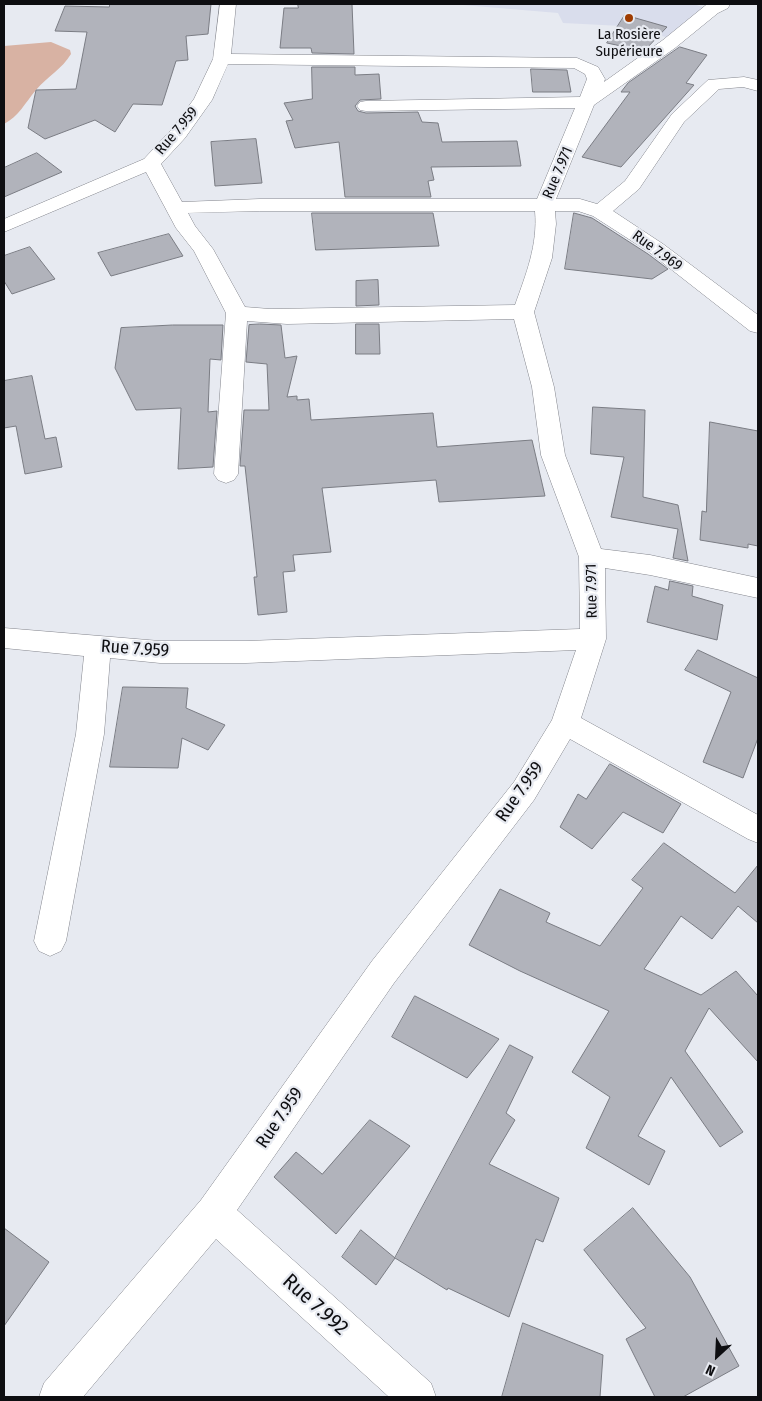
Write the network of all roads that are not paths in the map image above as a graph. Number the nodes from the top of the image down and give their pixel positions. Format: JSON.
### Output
{"nodes":[{"id":1,"x":228,"y":4,"type":"edge"},
{"id":2,"x":722,"y":4,"type":"edge"},
{"id":3,"x":222,"y":59,"type":"junction"},
{"id":4,"x":758,"y":86,"type":"edge"},
{"id":5,"x":588,"y":102,"type":"junction"},
{"id":6,"x":366,"y":106,"type":"dead end"},
{"id":7,"x":151,"y":163,"type":"junction"},
{"id":8,"x":544,"y":205,"type":"junction"},
{"id":9,"x":176,"y":208,"type":"junction"},
{"id":10,"x":600,"y":212,"type":"junction"},
{"id":11,"x":4,"y":226,"type":"edge"},
{"id":12,"x":523,"y":312,"type":"junction"},
{"id":13,"x":237,"y":313,"type":"junction"},
{"id":14,"x":758,"y":326,"type":"edge"},
{"id":15,"x":226,"y":474,"type":"dead end"},
{"id":16,"x":592,"y":557,"type":"junction"},
{"id":17,"x":758,"y":588,"type":"edge"},
{"id":18,"x":4,"y":638,"type":"edge"},
{"id":19,"x":593,"y":639,"type":"junction"},
{"id":20,"x":98,"y":647,"type":"junction"},
{"id":21,"x":565,"y":723,"type":"junction"},
{"id":22,"x":758,"y":830,"type":"edge"},
{"id":23,"x":50,"y":941,"type":"dead end"},
{"id":24,"x":214,"y":1213,"type":"junction"},
{"id":25,"x":58,"y":1397,"type":"edge"},
{"id":26,"x":417,"y":1397,"type":"edge"}],
"edges":[{"from":1,"to":3,"type":"street","name":"Rue 7.959"},
{"from":2,"to":5,"type":"street"},
{"from":3,"to":5,"type":"street","name":"Rue 7.971"},
{"from":3,"to":7,"type":"street","name":"Rue 7.959"},
{"from":4,"to":10,"type":"street"},
{"from":5,"to":6,"type":"street"},
{"from":5,"to":8,"type":"street","name":"Rue 7.971"},
{"from":7,"to":9,"type":"street"},
{"from":7,"to":11,"type":"street","name":"Rue 7.959"},
{"from":8,"to":9,"type":"street","name":"Rue 7.969"},
{"from":8,"to":10,"type":"street","name":"Rue 7.969"},
{"from":8,"to":12,"type":"street","name":"Rue 7.971"},
{"from":9,"to":13,"type":"street"},
{"from":10,"to":14,"type":"street","name":"Rue 7.969"},
{"from":12,"to":13,"type":"street"},
{"from":12,"to":16,"type":"street","name":"Rue 7.971"},
{"from":13,"to":15,"type":"street"},
{"from":16,"to":17,"type":"street"},
{"from":16,"to":19,"type":"street","name":"Rue 7.971"},
{"from":18,"to":20,"type":"street","name":"Rue 7.959"},
{"from":19,"to":20,"type":"street","name":"Rue 7.959"},
{"from":19,"to":21,"type":"street","name":"Rue 7.959"},
{"from":20,"to":23,"type":"street"},
{"from":21,"to":22,"type":"street"},
{"from":21,"to":24,"type":"street","name":"Rue 7.959"},
{"from":24,"to":25,"type":"street","name":"Rue 7.959"},
{"from":24,"to":26,"type":"street","name":"Rue 7.992"}]}
